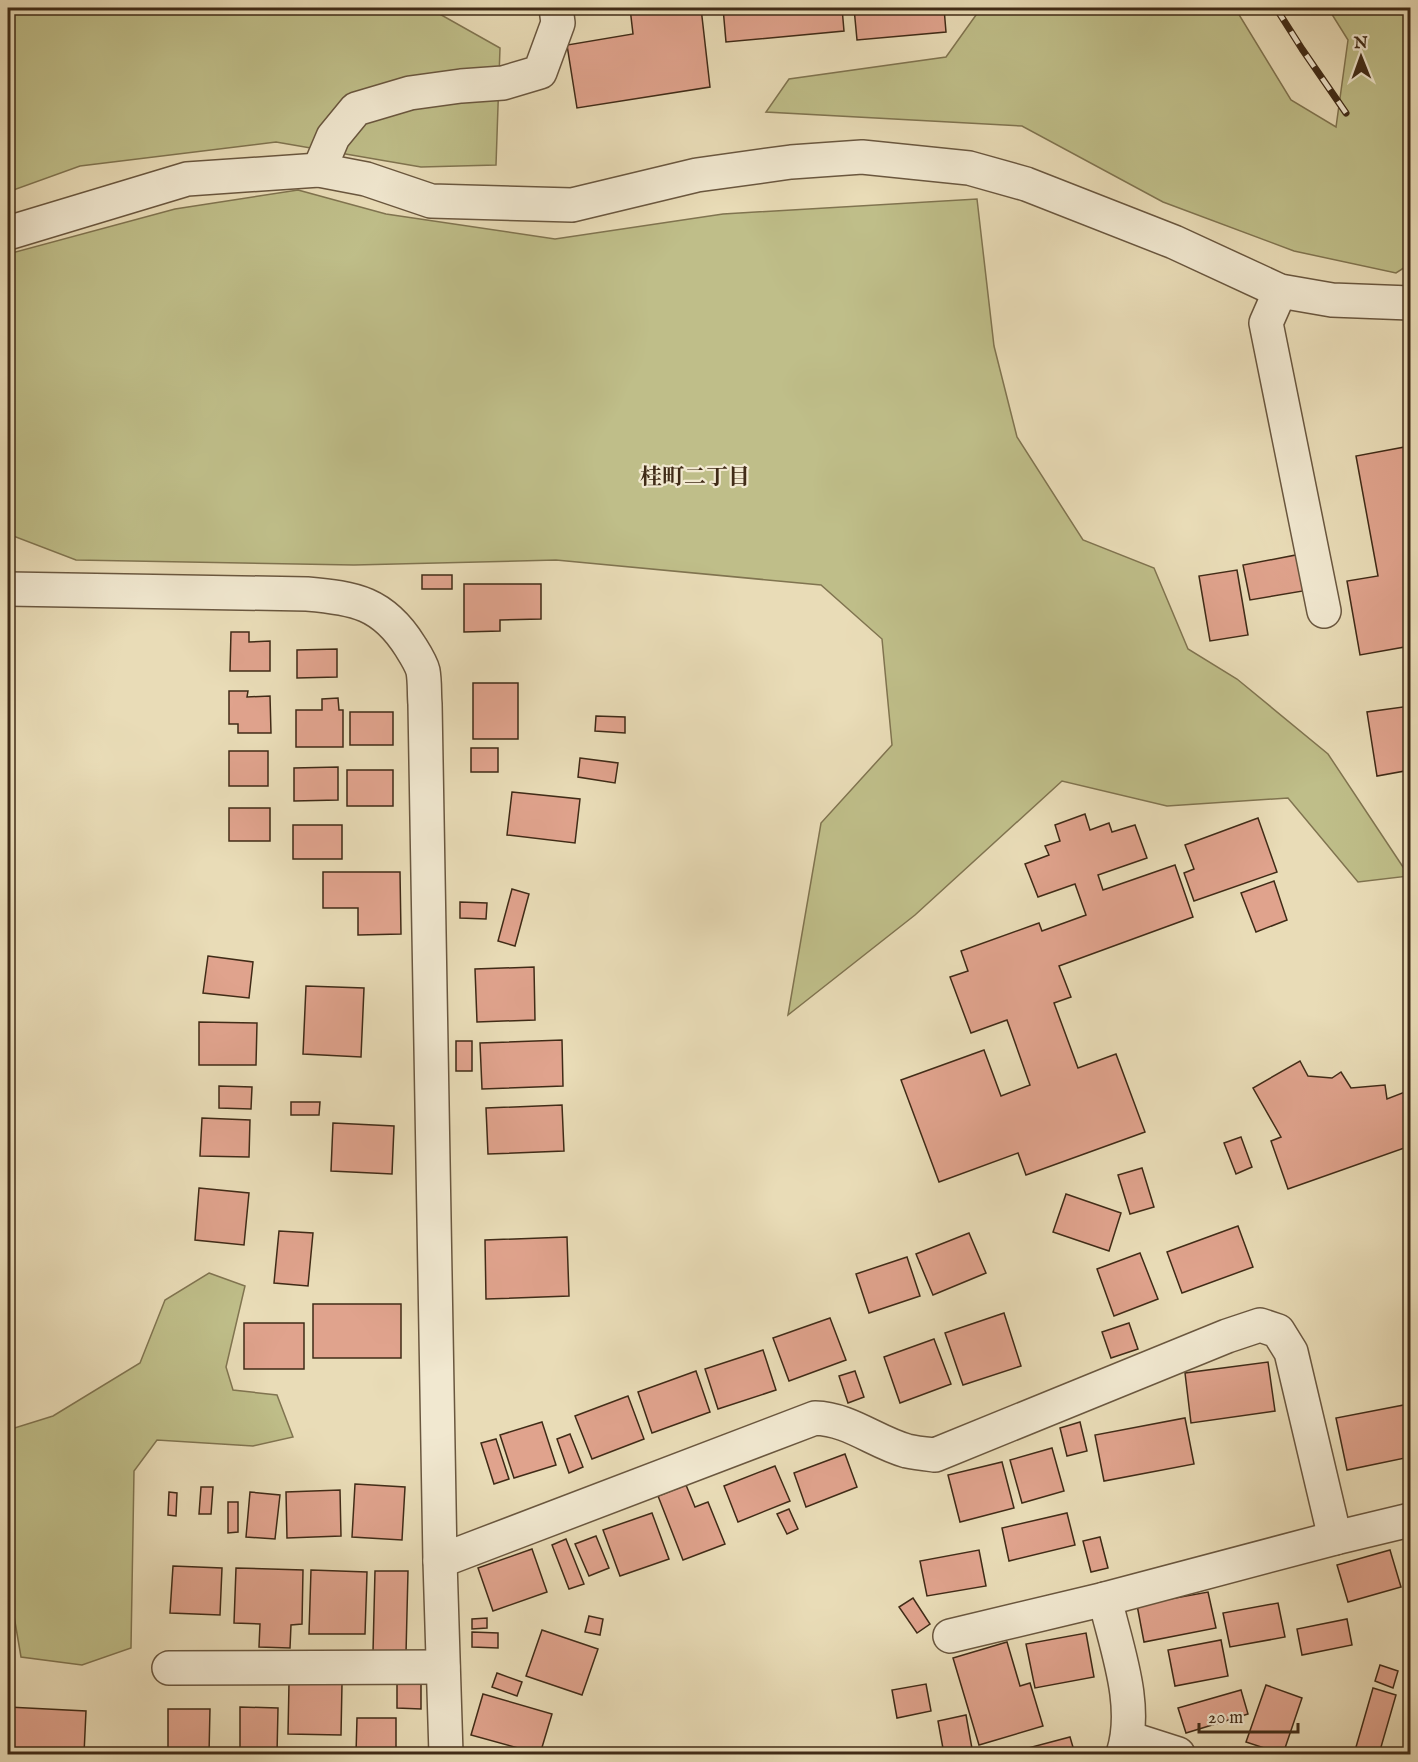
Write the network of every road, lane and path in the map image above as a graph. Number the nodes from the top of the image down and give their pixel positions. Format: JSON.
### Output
{"nodes":[{"id":1,"x":556,"y":8,"type":"edge"},
{"id":2,"x":319,"y":170,"type":"junction"},
{"id":3,"x":8,"y":233,"type":"edge"},
{"id":4,"x":1280,"y":291,"type":"junction"},
{"id":5,"x":1410,"y":303,"type":"edge"},
{"id":6,"x":8,"y":589,"type":"edge"},
{"id":7,"x":1324,"y":611,"type":"dead end"},
{"id":8,"x":1410,"y":1520,"type":"edge"},
{"id":9,"x":1335,"y":1538,"type":"junction"},
{"id":10,"x":440,"y":1562,"type":"junction"},
{"id":11,"x":1105,"y":1599,"type":"junction"},
{"id":12,"x":950,"y":1636,"type":"dead end"},
{"id":13,"x":443,"y":1667,"type":"junction"},
{"id":14,"x":169,"y":1668,"type":"dead end"},
{"id":15,"x":1125,"y":1746,"type":"edge"},
{"id":16,"x":446,"y":1755,"type":"edge"},
{"id":17,"x":1178,"y":1755,"type":"edge"}],
"edges":[{"from":1,"to":2,"type":"street"},
{"from":2,"to":3,"type":"street"},
{"from":2,"to":4,"type":"street"},
{"from":4,"to":5,"type":"street"},
{"from":4,"to":7,"type":"street"},
{"from":6,"to":10,"type":"street"},
{"from":8,"to":9,"type":"street"},
{"from":9,"to":10,"type":"street"},
{"from":9,"to":11,"type":"street"},
{"from":10,"to":13,"type":"street"},
{"from":11,"to":12,"type":"street"},
{"from":11,"to":15,"type":"street"},
{"from":13,"to":14,"type":"street"},
{"from":13,"to":16,"type":"street"},
{"from":15,"to":17,"type":"street"}]}
